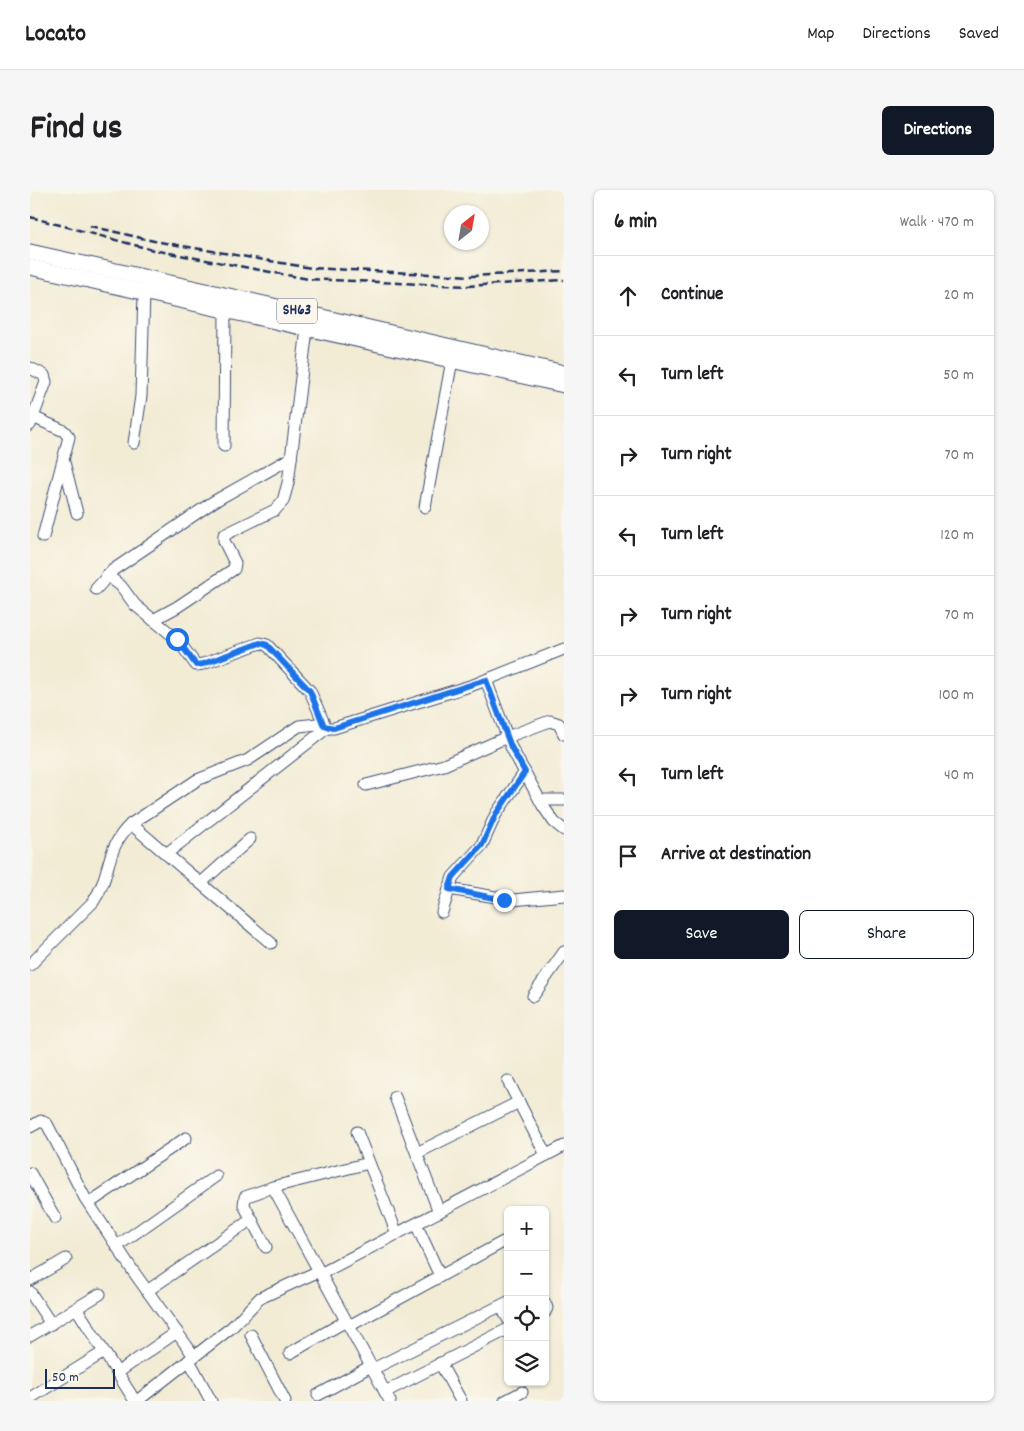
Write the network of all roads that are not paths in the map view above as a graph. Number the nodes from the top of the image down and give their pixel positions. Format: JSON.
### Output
{"nodes":[{"id":1,"x":30,"y":252,"type":"edge"},
{"id":2,"x":30,"y":266,"type":"edge"},
{"id":3,"x":78,"y":270,"type":"junction"},
{"id":4,"x":144,"y":292,"type":"junction"},
{"id":5,"x":225,"y":310,"type":"junction"},
{"id":6,"x":308,"y":321,"type":"junction"},
{"id":7,"x":452,"y":360,"type":"junction"},
{"id":8,"x":30,"y":368,"type":"edge"},
{"id":9,"x":564,"y":373,"type":"edge"},
{"id":10,"x":564,"y":385,"type":"edge"},
{"id":11,"x":32,"y":421,"type":"edge"},
{"id":12,"x":134,"y":443,"type":"dead end"},
{"id":13,"x":224,"y":446,"type":"dead end"},
{"id":14,"x":291,"y":458,"type":"junction"},
{"id":15,"x":64,"y":460,"type":"junction"},
{"id":16,"x":425,"y":507,"type":"dead end"},
{"id":17,"x":77,"y":513,"type":"dead end"},
{"id":18,"x":43,"y":537,"type":"dead end"},
{"id":19,"x":108,"y":575,"type":"junction"},
{"id":20,"x":96,"y":589,"type":"dead end"},
{"id":21,"x":153,"y":620,"type":"junction"},
{"id":22,"x":564,"y":649,"type":"edge"},
{"id":23,"x":486,"y":680,"type":"junction"},
{"id":24,"x":326,"y":727,"type":"junction"},
{"id":25,"x":564,"y":734,"type":"edge"},
{"id":26,"x":507,"y":737,"type":"junction"},
{"id":27,"x":525,"y":772,"type":"junction"},
{"id":28,"x":366,"y":785,"type":"dead end"},
{"id":29,"x":540,"y":800,"type":"junction"},
{"id":30,"x":564,"y":800,"type":"edge"},
{"id":31,"x":131,"y":824,"type":"junction"},
{"id":32,"x":564,"y":830,"type":"edge"},
{"id":33,"x":250,"y":839,"type":"dead end"},
{"id":34,"x":166,"y":854,"type":"junction"},
{"id":35,"x":200,"y":883,"type":"junction"},
{"id":36,"x":449,"y":889,"type":"junction"},
{"id":37,"x":564,"y":895,"type":"edge"},
{"id":38,"x":442,"y":912,"type":"dead end"},
{"id":39,"x":271,"y":943,"type":"dead end"},
{"id":40,"x":564,"y":952,"type":"edge"},
{"id":41,"x":30,"y":965,"type":"edge"},
{"id":42,"x":533,"y":996,"type":"dead end"},
{"id":43,"x":508,"y":1081,"type":"dead end"},
{"id":44,"x":395,"y":1096,"type":"dead end"},
{"id":45,"x":519,"y":1102,"type":"junction"},
{"id":46,"x":30,"y":1127,"type":"edge"},
{"id":47,"x":357,"y":1132,"type":"dead end"},
{"id":48,"x":186,"y":1138,"type":"dead end"},
{"id":49,"x":564,"y":1146,"type":"edge"},
{"id":50,"x":417,"y":1153,"type":"junction"},
{"id":51,"x":546,"y":1155,"type":"junction"},
{"id":52,"x":369,"y":1163,"type":"junction"},
{"id":53,"x":30,"y":1173,"type":"edge"},
{"id":54,"x":216,"y":1176,"type":"dead end"},
{"id":55,"x":273,"y":1187,"type":"junction"},
{"id":56,"x":89,"y":1203,"type":"junction"},
{"id":57,"x":439,"y":1212,"type":"junction"},
{"id":58,"x":55,"y":1218,"type":"dead end"},
{"id":59,"x":252,"y":1219,"type":"junction"},
{"id":60,"x":416,"y":1224,"type":"junction"},
{"id":61,"x":397,"y":1234,"type":"junction"},
{"id":62,"x":503,"y":1242,"type":"dead end"},
{"id":63,"x":117,"y":1246,"type":"junction"},
{"id":64,"x":266,"y":1247,"type":"dead end"},
{"id":65,"x":66,"y":1259,"type":"dead end"},
{"id":66,"x":320,"y":1273,"type":"junction"},
{"id":67,"x":440,"y":1276,"type":"junction"},
{"id":68,"x":30,"y":1280,"type":"edge"},
{"id":69,"x":147,"y":1291,"type":"junction"},
{"id":70,"x":30,"y":1292,"type":"edge"},
{"id":71,"x":100,"y":1294,"type":"dead end"},
{"id":72,"x":504,"y":1304,"type":"edge"},
{"id":73,"x":77,"y":1309,"type":"junction"},
{"id":74,"x":347,"y":1323,"type":"junction"},
{"id":75,"x":51,"y":1324,"type":"junction"},
{"id":76,"x":504,"y":1331,"type":"edge"},
{"id":77,"x":177,"y":1332,"type":"junction"},
{"id":78,"x":251,"y":1335,"type":"dead end"},
{"id":79,"x":30,"y":1336,"type":"edge"},
{"id":80,"x":104,"y":1352,"type":"junction"},
{"id":81,"x":290,"y":1353,"type":"dead end"},
{"id":82,"x":192,"y":1358,"type":"junction"},
{"id":83,"x":440,"y":1363,"type":"junction"},
{"id":84,"x":372,"y":1368,"type":"junction"},
{"id":85,"x":117,"y":1373,"type":"junction"},
{"id":86,"x":522,"y":1392,"type":"dead end"},
{"id":87,"x":318,"y":1395,"type":"dead end"},
{"id":88,"x":388,"y":1396,"type":"edge"},
{"id":89,"x":30,"y":1398,"type":"edge"},
{"id":90,"x":141,"y":1399,"type":"edge"},
{"id":91,"x":211,"y":1401,"type":"edge"},
{"id":92,"x":285,"y":1401,"type":"edge"},
{"id":93,"x":461,"y":1401,"type":"edge"},
{"id":94,"x":505,"y":1401,"type":"edge"}],
"edges":[{"from":1,"to":3,"type":"main road","number":"SH63"},
{"from":2,"to":3,"type":"main road","number":"SH63"},
{"from":3,"to":4,"type":"main road","number":"SH63"},
{"from":3,"to":6,"type":"main road","number":"SH63"},
{"from":4,"to":5,"type":"main road","number":"SH63"},
{"from":4,"to":12,"type":"street"},
{"from":5,"to":6,"type":"main road","number":"SH63"},
{"from":5,"to":13,"type":"street"},
{"from":6,"to":7,"type":"main road","number":"SH63"},
{"from":6,"to":9,"type":"main road","number":"SH63"},
{"from":6,"to":14,"type":"street"},
{"from":7,"to":10,"type":"main road","number":"SH63"},
{"from":7,"to":16,"type":"street"},
{"from":8,"to":11,"type":"street"},
{"from":11,"to":15,"type":"street"},
{"from":14,"to":19,"type":"street"},
{"from":14,"to":21,"type":"street"},
{"from":15,"to":17,"type":"street"},
{"from":15,"to":18,"type":"street"},
{"from":19,"to":20,"type":"street"},
{"from":19,"to":21,"type":"street"},
{"from":21,"to":24,"type":"street"},
{"from":22,"to":23,"type":"street"},
{"from":23,"to":24,"type":"street"},
{"from":23,"to":26,"type":"street"},
{"from":24,"to":31,"type":"street"},
{"from":24,"to":34,"type":"street"},
{"from":25,"to":26,"type":"street"},
{"from":26,"to":27,"type":"street"},
{"from":26,"to":28,"type":"street"},
{"from":27,"to":29,"type":"street"},
{"from":27,"to":36,"type":"street"},
{"from":29,"to":30,"type":"street"},
{"from":29,"to":32,"type":"street"},
{"from":31,"to":34,"type":"street"},
{"from":31,"to":41,"type":"street"},
{"from":33,"to":35,"type":"street"},
{"from":34,"to":35,"type":"street"},
{"from":35,"to":39,"type":"street"},
{"from":36,"to":37,"type":"street"},
{"from":36,"to":38,"type":"street"},
{"from":40,"to":42,"type":"street"},
{"from":43,"to":45,"type":"street"},
{"from":44,"to":50,"type":"street"},
{"from":45,"to":50,"type":"street"},
{"from":45,"to":51,"type":"street"},
{"from":46,"to":56,"type":"street"},
{"from":47,"to":52,"type":"street"},
{"from":48,"to":56,"type":"street"},
{"from":49,"to":51,"type":"street"},
{"from":50,"to":57,"type":"street"},
{"from":51,"to":57,"type":"street"},
{"from":52,"to":55,"type":"street"},
{"from":52,"to":61,"type":"street"},
{"from":53,"to":58,"type":"street"},
{"from":54,"to":63,"type":"street"},
{"from":55,"to":59,"type":"street"},
{"from":55,"to":66,"type":"street"},
{"from":56,"to":63,"type":"street"},
{"from":57,"to":60,"type":"street"},
{"from":59,"to":64,"type":"street"},
{"from":59,"to":69,"type":"street"},
{"from":60,"to":61,"type":"street"},
{"from":60,"to":67,"type":"street"},
{"from":61,"to":66,"type":"street"},
{"from":62,"to":67,"type":"street"},
{"from":63,"to":69,"type":"street"},
{"from":65,"to":68,"type":"street"},
{"from":66,"to":74,"type":"street"},
{"from":66,"to":82,"type":"street"},
{"from":67,"to":74,"type":"street"},
{"from":69,"to":77,"type":"street"},
{"from":70,"to":75,"type":"street"},
{"from":71,"to":73,"type":"street"},
{"from":72,"to":84,"type":"street"},
{"from":73,"to":75,"type":"street"},
{"from":73,"to":80,"type":"street"},
{"from":74,"to":81,"type":"street"},
{"from":74,"to":84,"type":"street"},
{"from":75,"to":79,"type":"street"},
{"from":76,"to":83,"type":"street"},
{"from":77,"to":82,"type":"street"},
{"from":77,"to":85,"type":"street"},
{"from":78,"to":92,"type":"street"},
{"from":80,"to":85,"type":"street"},
{"from":80,"to":89,"type":"street"},
{"from":82,"to":90,"type":"street"},
{"from":82,"to":91,"type":"street"},
{"from":83,"to":88,"type":"street"},
{"from":83,"to":93,"type":"street"},
{"from":84,"to":87,"type":"street"},
{"from":84,"to":88,"type":"street"},
{"from":85,"to":90,"type":"street"},
{"from":86,"to":94,"type":"street"}]}
